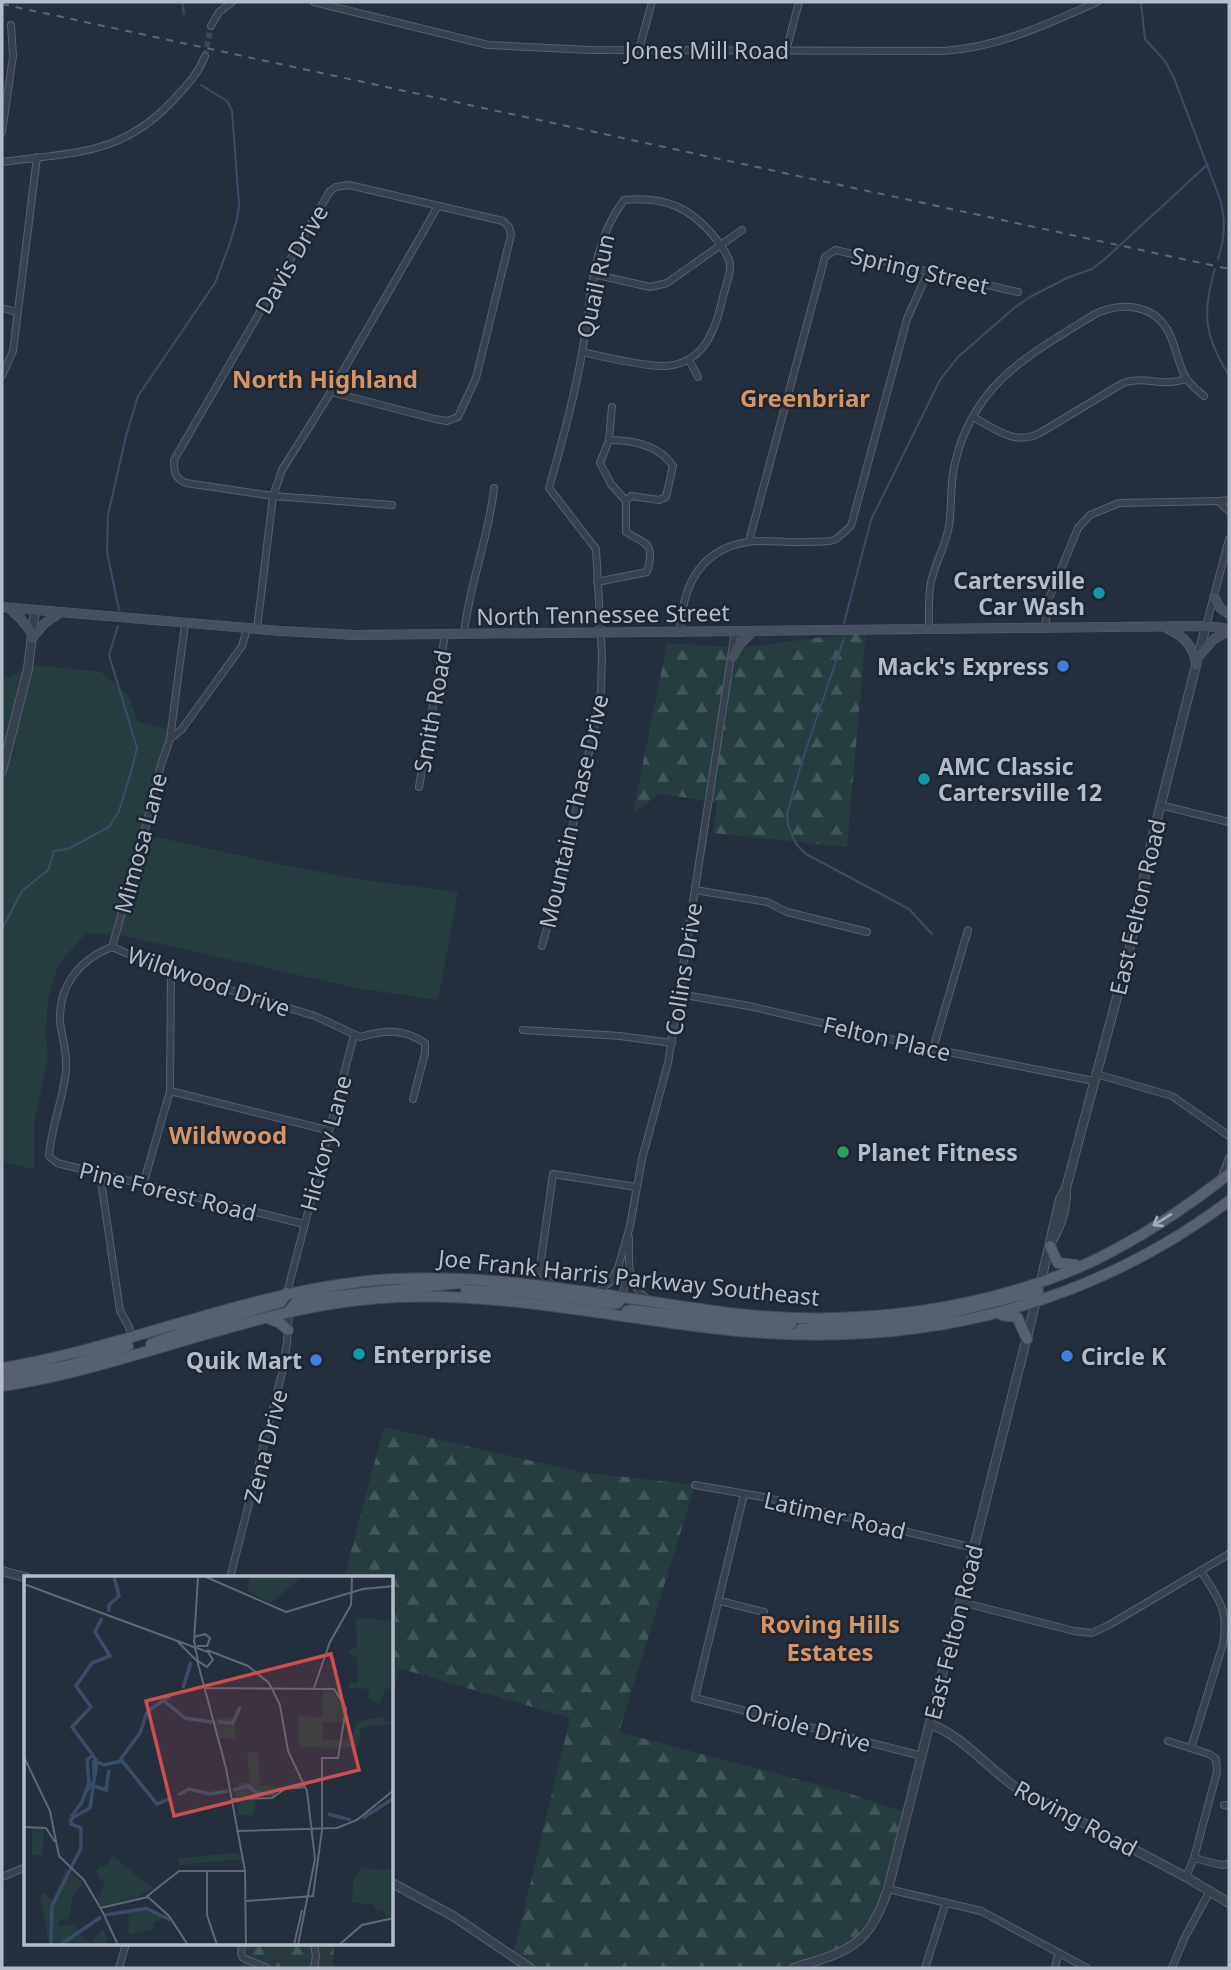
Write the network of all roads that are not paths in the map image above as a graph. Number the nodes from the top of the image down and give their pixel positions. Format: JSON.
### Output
{"nodes":[{"id":1,"x":232,"y":2,"type":"edge"},
{"id":2,"x":314,"y":2,"type":"edge"},
{"id":3,"x":652,"y":2,"type":"edge"},
{"id":4,"x":799,"y":2,"type":"edge"},
{"id":5,"x":1097,"y":2,"type":"edge"},
{"id":6,"x":11,"y":25,"type":"dead end"},
{"id":7,"x":211,"y":26,"type":"tunnel mouth"},
{"id":8,"x":639,"y":50,"type":"junction"},
{"id":9,"x":786,"y":51,"type":"junction"},
{"id":10,"x":205,"y":56,"type":"tunnel mouth"},
{"id":11,"x":2,"y":132,"type":"edge"},
{"id":12,"x":37,"y":158,"type":"junction"},
{"id":13,"x":2,"y":162,"type":"edge"},
{"id":14,"x":438,"y":206,"type":"junction"},
{"id":15,"x":742,"y":230,"type":"dead end"},
{"id":16,"x":721,"y":246,"type":"junction"},
{"id":17,"x":928,"y":272,"type":"junction"},
{"id":18,"x":593,"y":274,"type":"junction"},
{"id":19,"x":1018,"y":292,"type":"dead end"},
{"id":20,"x":2,"y":308,"type":"edge"},
{"id":21,"x":17,"y":312,"type":"junction"},
{"id":22,"x":582,"y":352,"type":"junction"},
{"id":23,"x":689,"y":360,"type":"junction"},
{"id":24,"x":2,"y":376,"type":"edge"},
{"id":25,"x":698,"y":377,"type":"dead end"},
{"id":26,"x":1186,"y":379,"type":"junction"},
{"id":27,"x":331,"y":391,"type":"junction"},
{"id":28,"x":1203,"y":396,"type":"dead end"},
{"id":29,"x":612,"y":407,"type":"dead end"},
{"id":30,"x":973,"y":417,"type":"junction"},
{"id":31,"x":609,"y":440,"type":"junction"},
{"id":32,"x":494,"y":488,"type":"dead end"},
{"id":33,"x":273,"y":496,"type":"junction"},
{"id":34,"x":1229,"y":500,"type":"edge"},
{"id":35,"x":626,"y":501,"type":"junction"},
{"id":36,"x":1218,"y":501,"type":"junction"},
{"id":37,"x":392,"y":505,"type":"dead end"},
{"id":38,"x":1229,"y":511,"type":"edge"},
{"id":39,"x":1229,"y":539,"type":"edge"},
{"id":40,"x":748,"y":541,"type":"junction"},
{"id":41,"x":597,"y":582,"type":"junction"},
{"id":42,"x":1214,"y":597,"type":"junction"},
{"id":43,"x":4,"y":607,"type":"edge"},
{"id":44,"x":35,"y":610,"type":"junction"},
{"id":45,"x":61,"y":612,"type":"junction"},
{"id":46,"x":1229,"y":614,"type":"edge"},
{"id":47,"x":1229,"y":621,"type":"edge"},
{"id":48,"x":185,"y":624,"type":"junction"},
{"id":49,"x":1206,"y":626,"type":"junction"},
{"id":50,"x":1163,"y":627,"type":"junction"},
{"id":51,"x":247,"y":629,"type":"junction"},
{"id":52,"x":257,"y":629,"type":"junction"},
{"id":53,"x":1045,"y":629,"type":"junction"},
{"id":54,"x":929,"y":630,"type":"junction"},
{"id":55,"x":1229,"y":630,"type":"edge"},
{"id":56,"x":734,"y":631,"type":"junction"},
{"id":57,"x":753,"y":631,"type":"junction"},
{"id":58,"x":602,"y":633,"type":"junction"},
{"id":59,"x":680,"y":633,"type":"junction"},
{"id":60,"x":464,"y":634,"type":"junction"},
{"id":61,"x":445,"y":635,"type":"junction"},
{"id":62,"x":32,"y":637,"type":"junction"},
{"id":63,"x":732,"y":657,"type":"junction"},
{"id":64,"x":1197,"y":661,"type":"junction"},
{"id":65,"x":170,"y":739,"type":"junction"},
{"id":66,"x":2,"y":771,"type":"edge"},
{"id":67,"x":419,"y":787,"type":"dead end"},
{"id":68,"x":1160,"y":805,"type":"junction"},
{"id":69,"x":1229,"y":822,"type":"edge"},
{"id":70,"x":695,"y":890,"type":"junction"},
{"id":71,"x":968,"y":930,"type":"dead end"},
{"id":72,"x":867,"y":932,"type":"dead end"},
{"id":73,"x":542,"y":946,"type":"dead end"},
{"id":74,"x":112,"y":947,"type":"junction"},
{"id":75,"x":171,"y":972,"type":"junction"},
{"id":76,"x":679,"y":994,"type":"junction"},
{"id":77,"x":523,"y":1030,"type":"dead end"},
{"id":78,"x":354,"y":1035,"type":"junction"},
{"id":79,"x":672,"y":1043,"type":"junction"},
{"id":80,"x":933,"y":1049,"type":"junction"},
{"id":81,"x":1095,"y":1078,"type":"junction"},
{"id":82,"x":170,"y":1091,"type":"junction"},
{"id":83,"x":413,"y":1099,"type":"dead end"},
{"id":84,"x":327,"y":1130,"type":"junction"},
{"id":85,"x":1229,"y":1136,"type":"edge"},
{"id":86,"x":50,"y":1140,"type":"joint"},
{"id":87,"x":1229,"y":1158,"type":"edge"},
{"id":88,"x":100,"y":1174,"type":"junction"},
{"id":89,"x":1229,"y":1174,"type":"edge"},
{"id":90,"x":1219,"y":1182,"type":"junction"},
{"id":91,"x":143,"y":1185,"type":"junction"},
{"id":92,"x":636,"y":1187,"type":"junction"},
{"id":93,"x":1229,"y":1201,"type":"edge"},
{"id":94,"x":304,"y":1224,"type":"junction"},
{"id":95,"x":630,"y":1226,"type":"junction"},
{"id":96,"x":1050,"y":1246,"type":"junction"},
{"id":97,"x":629,"y":1263,"type":"junction"},
{"id":98,"x":1082,"y":1265,"type":"junction"},
{"id":99,"x":540,"y":1267,"type":"junction"},
{"id":100,"x":474,"y":1280,"type":"junction"},
{"id":101,"x":519,"y":1283,"type":"junction"},
{"id":102,"x":555,"y":1288,"type":"junction"},
{"id":103,"x":1038,"y":1291,"type":"junction"},
{"id":104,"x":287,"y":1293,"type":"junction"},
{"id":105,"x":595,"y":1294,"type":"junction"},
{"id":106,"x":440,"y":1296,"type":"junction"},
{"id":107,"x":622,"y":1297,"type":"junction"},
{"id":108,"x":652,"y":1302,"type":"junction"},
{"id":109,"x":289,"y":1311,"type":"junction"},
{"id":110,"x":992,"y":1315,"type":"junction"},
{"id":111,"x":625,"y":1316,"type":"junction"},
{"id":112,"x":264,"y":1318,"type":"junction"},
{"id":113,"x":818,"y":1318,"type":"junction"},
{"id":114,"x":288,"y":1330,"type":"junction"},
{"id":115,"x":155,"y":1331,"type":"junction"},
{"id":116,"x":776,"y":1335,"type":"junction"},
{"id":117,"x":132,"y":1338,"type":"junction"},
{"id":118,"x":1027,"y":1339,"type":"junction"},
{"id":119,"x":121,"y":1360,"type":"junction"},
{"id":120,"x":2,"y":1368,"type":"edge"},
{"id":121,"x":2,"y":1378,"type":"edge"},
{"id":122,"x":2,"y":1386,"type":"edge"},
{"id":123,"x":695,"y":1485,"type":"dead end"},
{"id":124,"x":744,"y":1494,"type":"junction"},
{"id":125,"x":974,"y":1548,"type":"junction"},
{"id":126,"x":1228,"y":1554,"type":"edge"},
{"id":127,"x":2,"y":1571,"type":"edge"},
{"id":128,"x":1200,"y":1571,"type":"junction"},
{"id":129,"x":231,"y":1576,"type":"edge"},
{"id":130,"x":24,"y":1577,"type":"edge"},
{"id":131,"x":720,"y":1601,"type":"junction"},
{"id":132,"x":961,"y":1602,"type":"junction"},
{"id":133,"x":764,"y":1612,"type":"dead end"},
{"id":134,"x":930,"y":1724,"type":"junction"},
{"id":135,"x":1168,"y":1741,"type":"dead end"},
{"id":136,"x":1191,"y":1748,"type":"junction"},
{"id":137,"x":922,"y":1756,"type":"junction"},
{"id":138,"x":1194,"y":1858,"type":"junction"},
{"id":139,"x":1229,"y":1864,"type":"edge"},
{"id":140,"x":24,"y":1868,"type":"edge"},
{"id":141,"x":2,"y":1877,"type":"edge"},
{"id":142,"x":1186,"y":1877,"type":"junction"},
{"id":143,"x":394,"y":1885,"type":"edge"},
{"id":144,"x":888,"y":1889,"type":"junction"},
{"id":145,"x":1210,"y":1891,"type":"junction"},
{"id":146,"x":946,"y":1902,"type":"junction"},
{"id":147,"x":1229,"y":1903,"type":"edge"},
{"id":148,"x":125,"y":1946,"type":"edge"},
{"id":149,"x":242,"y":1946,"type":"edge"},
{"id":150,"x":314,"y":1946,"type":"edge"},
{"id":151,"x":1058,"y":1954,"type":"junction"},
{"id":152,"x":119,"y":1968,"type":"edge"},
{"id":153,"x":267,"y":1968,"type":"edge"},
{"id":154,"x":314,"y":1968,"type":"edge"},
{"id":155,"x":530,"y":1968,"type":"edge"},
{"id":156,"x":793,"y":1968,"type":"edge"},
{"id":157,"x":925,"y":1968,"type":"edge"},
{"id":158,"x":1055,"y":1968,"type":"edge"},
{"id":159,"x":1087,"y":1968,"type":"edge"},
{"id":160,"x":1172,"y":1968,"type":"edge"}],
"edges":[{"from":1,"to":7,"type":"street"},
{"from":2,"to":8,"type":"street","name":"Jones Mill Road"},
{"from":3,"to":8,"type":"street"},
{"from":4,"to":9,"type":"street"},
{"from":5,"to":9,"type":"street","name":"Jones Mill Road"},
{"from":6,"to":11,"type":"street"},
{"from":8,"to":9,"type":"street","name":"Jones Mill Road"},
{"from":10,"to":12,"type":"street"},
{"from":12,"to":13,"type":"street"},
{"from":12,"to":21,"type":"street"},
{"from":14,"to":27,"type":"street"},
{"from":14,"to":27,"type":"street","name":"Davis Drive"},
{"from":14,"to":33,"type":"street","name":"Davis Drive"},
{"from":15,"to":16,"type":"street"},
{"from":16,"to":18,"type":"street"},
{"from":16,"to":18,"type":"street","name":"Quail Run"},
{"from":16,"to":23,"type":"street","name":"Quail Run"},
{"from":17,"to":19,"type":"street","name":"Spring Street"},
{"from":17,"to":40,"type":"street"},
{"from":17,"to":40,"type":"street","name":"Spring Street"},
{"from":18,"to":22,"type":"street","name":"Quail Run"},
{"from":20,"to":21,"type":"street"},
{"from":21,"to":24,"type":"street"},
{"from":22,"to":23,"type":"street","name":"Quail Run"},
{"from":22,"to":41,"type":"street","name":"Quail Run"},
{"from":23,"to":25,"type":"street"},
{"from":26,"to":28,"type":"street"},
{"from":26,"to":30,"type":"street"},
{"from":26,"to":30,"type":"street"},
{"from":27,"to":33,"type":"street"},
{"from":29,"to":31,"type":"street"},
{"from":30,"to":54,"type":"street"},
{"from":31,"to":35,"type":"street"},
{"from":31,"to":35,"type":"street"},
{"from":32,"to":60,"type":"street"},
{"from":33,"to":37,"type":"street","name":"Davis Drive"},
{"from":33,"to":52,"type":"street"},
{"from":34,"to":36,"type":"street"},
{"from":35,"to":41,"type":"street"},
{"from":36,"to":38,"type":"street"},
{"from":36,"to":53,"type":"street"},
{"from":39,"to":42,"type":"street"},
{"from":40,"to":59,"type":"street"},
{"from":41,"to":58,"type":"street","name":"Quail Run"},
{"from":42,"to":46,"type":"main road"},
{"from":42,"to":49,"type":"street"},
{"from":43,"to":44,"type":"main road","name":"North Tennessee Street"},
{"from":43,"to":62,"type":"main road"},
{"from":44,"to":45,"type":"main road","name":"North Tennessee Street"},
{"from":44,"to":62,"type":"street"},
{"from":45,"to":48,"type":"main road","name":"North Tennessee Street"},
{"from":45,"to":62,"type":"main road"},
{"from":47,"to":49,"type":"main road","name":"North Tennessee Street"},
{"from":48,"to":51,"type":"main road","name":"North Tennessee Street"},
{"from":48,"to":65,"type":"street","name":"Mimosa Lane"},
{"from":49,"to":50,"type":"main road","name":"North Tennessee Street"},
{"from":49,"to":55,"type":"main road","name":"North Tennessee Street"},
{"from":49,"to":64,"type":"street","name":"East Felton Road"},
{"from":50,"to":53,"type":"main road","name":"North Tennessee Street"},
{"from":50,"to":64,"type":"main road"},
{"from":51,"to":52,"type":"main road","name":"North Tennessee Street"},
{"from":51,"to":65,"type":"street","name":"Mimosa Lane"},
{"from":52,"to":61,"type":"main road","name":"North Tennessee Street"},
{"from":53,"to":54,"type":"main road","name":"North Tennessee Street"},
{"from":54,"to":57,"type":"main road","name":"North Tennessee Street"},
{"from":55,"to":64,"type":"main road"},
{"from":56,"to":57,"type":"main road","name":"North Tennessee Street"},
{"from":56,"to":59,"type":"main road","name":"North Tennessee Street"},
{"from":56,"to":63,"type":"street","name":"Collins Drive"},
{"from":57,"to":63,"type":"main road"},
{"from":58,"to":59,"type":"main road","name":"North Tennessee Street"},
{"from":58,"to":60,"type":"main road","name":"North Tennessee Street"},
{"from":58,"to":73,"type":"street","name":"Mountain Chase Drive"},
{"from":60,"to":61,"type":"main road","name":"North Tennessee Street"},
{"from":61,"to":67,"type":"street","name":"Smith Road"},
{"from":62,"to":66,"type":"street"},
{"from":63,"to":70,"type":"street","name":"Collins Drive"},
{"from":64,"to":68,"type":"street","name":"East Felton Road"},
{"from":65,"to":74,"type":"street","name":"Mimosa Lane"},
{"from":68,"to":69,"type":"street"},
{"from":68,"to":81,"type":"street","name":"East Felton Road"},
{"from":70,"to":72,"type":"street"},
{"from":70,"to":76,"type":"street","name":"Collins Drive"},
{"from":71,"to":80,"type":"street"},
{"from":74,"to":75,"type":"street","name":"Wildwood Drive"},
{"from":74,"to":86,"type":"street","name":"Wildwood Drive"},
{"from":75,"to":78,"type":"street","name":"Wildwood Drive"},
{"from":75,"to":82,"type":"street"},
{"from":76,"to":79,"type":"street","name":"Collins Drive"},
{"from":76,"to":80,"type":"street","name":"Felton Place"},
{"from":77,"to":79,"type":"street"},
{"from":78,"to":83,"type":"street"},
{"from":78,"to":84,"type":"street","name":"Hickory Lane"},
{"from":79,"to":92,"type":"street","name":"Collins Drive"},
{"from":80,"to":81,"type":"street","name":"Felton Place"},
{"from":81,"to":85,"type":"street","name":"Felton Place"},
{"from":81,"to":96,"type":"street","name":"East Felton Road"},
{"from":82,"to":84,"type":"street"},
{"from":82,"to":91,"type":"street"},
{"from":84,"to":94,"type":"street","name":"Hickory Lane"},
{"from":86,"to":88,"type":"street","name":"Pine Forest Road"},
{"from":87,"to":90,"type":"street"},
{"from":88,"to":91,"type":"street","name":"Pine Forest Road"},
{"from":88,"to":117,"type":"street"},
{"from":89,"to":90,"type":"main road","name":"Joe Frank Harris Parkway Southeast"},
{"from":90,"to":98,"type":"main road","name":"Joe Frank Harris Parkway Southeast","one_way":true},
{"from":91,"to":94,"type":"street","name":"Pine Forest Road"},
{"from":92,"to":95,"type":"street","name":"Collins Drive"},
{"from":92,"to":99,"type":"street"},
{"from":93,"to":103,"type":"main road","name":"Joe Frank Harris Parkway Southeast"},
{"from":94,"to":104,"type":"street","name":"Hickory Lane"},
{"from":95,"to":97,"type":"street"},
{"from":95,"to":105,"type":"street","name":"Collins Drive"},
{"from":96,"to":98,"type":"main road"},
{"from":96,"to":103,"type":"street","name":"East Felton Road"},
{"from":97,"to":107,"type":"street"},
{"from":97,"to":108,"type":"street"},
{"from":98,"to":103,"type":"main road","name":"Joe Frank Harris Parkway Southeast"},
{"from":99,"to":101,"type":"street"},
{"from":99,"to":102,"type":"street"},
{"from":100,"to":101,"type":"main road","name":"Joe Frank Harris Parkway Southeast"},
{"from":100,"to":104,"type":"main road","name":"Joe Frank Harris Parkway Southeast"},
{"from":100,"to":109,"type":"main road"},
{"from":101,"to":102,"type":"main road","name":"Joe Frank Harris Parkway Southeast"},
{"from":102,"to":105,"type":"main road","name":"Joe Frank Harris Parkway Southeast"},
{"from":103,"to":110,"type":"main road","name":"Joe Frank Harris Parkway Southeast"},
{"from":103,"to":113,"type":"main road","name":"Joe Frank Harris Parkway Southeast"},
{"from":103,"to":116,"type":"main road"},
{"from":103,"to":118,"type":"street","name":"East Felton Road"},
{"from":104,"to":115,"type":"main road","name":"Joe Frank Harris Parkway Southeast"},
{"from":104,"to":119,"type":"main road"},
{"from":105,"to":107,"type":"main road","name":"Joe Frank Harris Parkway Southeast"},
{"from":106,"to":107,"type":"main road"},
{"from":106,"to":109,"type":"main road","name":"Joe Frank Harris Parkway Southeast"},
{"from":106,"to":111,"type":"main road","name":"Joe Frank Harris Parkway Southeast"},
{"from":107,"to":108,"type":"main road","name":"Joe Frank Harris Parkway Southeast"},
{"from":108,"to":113,"type":"main road","name":"Joe Frank Harris Parkway Southeast"},
{"from":109,"to":112,"type":"main road","name":"Joe Frank Harris Parkway Southeast"},
{"from":109,"to":114,"type":"street","name":"Zena Drive"},
{"from":110,"to":116,"type":"main road","name":"Joe Frank Harris Parkway Southeast"},
{"from":110,"to":118,"type":"main road"},
{"from":111,"to":113,"type":"main road"},
{"from":111,"to":116,"type":"main road","name":"Joe Frank Harris Parkway Southeast"},
{"from":112,"to":114,"type":"main road"},
{"from":112,"to":119,"type":"main road","name":"Joe Frank Harris Parkway Southeast"},
{"from":114,"to":129,"type":"street","name":"Zena Drive"},
{"from":115,"to":117,"type":"main road","name":"Joe Frank Harris Parkway Southeast"},
{"from":115,"to":121,"type":"main road"},
{"from":117,"to":120,"type":"main road","name":"Joe Frank Harris Parkway Southeast"},
{"from":118,"to":125,"type":"street","name":"East Felton Road"},
{"from":119,"to":122,"type":"main road","name":"Joe Frank Harris Parkway Southeast"},
{"from":123,"to":124,"type":"street","name":"Latimer Road"},
{"from":124,"to":125,"type":"street","name":"Latimer Road"},
{"from":124,"to":131,"type":"street"},
{"from":125,"to":132,"type":"street","name":"East Felton Road"},
{"from":126,"to":128,"type":"street"},
{"from":127,"to":130,"type":"street"},
{"from":128,"to":132,"type":"street"},
{"from":128,"to":136,"type":"street"},
{"from":131,"to":133,"type":"street"},
{"from":131,"to":137,"type":"street","name":"Oriole Drive"},
{"from":132,"to":134,"type":"street","name":"East Felton Road"},
{"from":134,"to":137,"type":"street","name":"East Felton Road"},
{"from":134,"to":142,"type":"street","name":"Roving Road"},
{"from":135,"to":136,"type":"street"},
{"from":136,"to":138,"type":"street"},
{"from":137,"to":144,"type":"street","name":"East Felton Road"},
{"from":138,"to":139,"type":"street"},
{"from":138,"to":142,"type":"street"},
{"from":140,"to":141,"type":"street"},
{"from":142,"to":145,"type":"street","name":"Roving Road"},
{"from":143,"to":155,"type":"street"},
{"from":144,"to":146,"type":"street"},
{"from":144,"to":156,"type":"street","name":"East Felton Road"},
{"from":145,"to":147,"type":"street","name":"Roving Road"},
{"from":145,"to":160,"type":"street"},
{"from":146,"to":151,"type":"street"},
{"from":146,"to":157,"type":"street"},
{"from":148,"to":152,"type":"street"},
{"from":149,"to":153,"type":"street"},
{"from":150,"to":154,"type":"street"},
{"from":151,"to":158,"type":"street"},
{"from":151,"to":159,"type":"street"}]}
